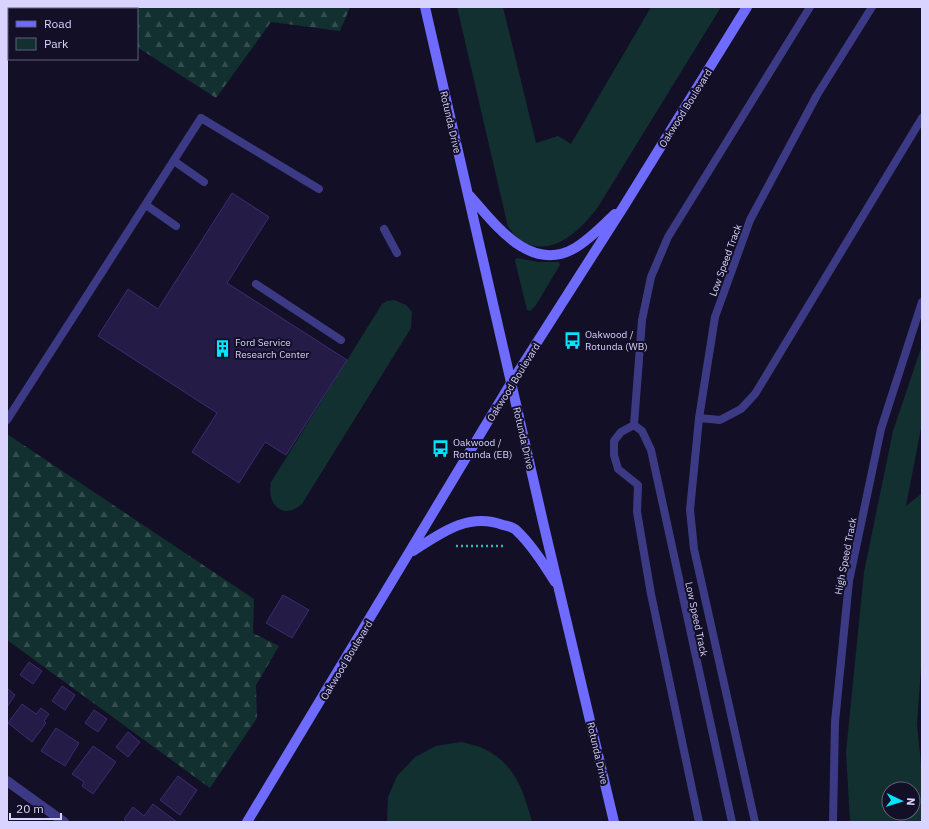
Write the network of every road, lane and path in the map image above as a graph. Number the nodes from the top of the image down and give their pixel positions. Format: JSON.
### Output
{"nodes":[{"id":1,"x":425,"y":7,"type":"edge"},
{"id":2,"x":747,"y":7,"type":"edge"},
{"id":3,"x":810,"y":7,"type":"edge"},
{"id":4,"x":872,"y":7,"type":"edge"},
{"id":5,"x":922,"y":118,"type":"edge"},
{"id":6,"x":174,"y":161,"type":"junction"},
{"id":7,"x":204,"y":182,"type":"dead end"},
{"id":8,"x":319,"y":189,"type":"dead end"},
{"id":9,"x":468,"y":194,"type":"junction"},
{"id":10,"x":146,"y":204,"type":"junction"},
{"id":11,"x":624,"y":206,"type":"junction"},
{"id":12,"x":176,"y":226,"type":"dead end"},
{"id":13,"x":384,"y":229,"type":"dead end"},
{"id":14,"x":397,"y":253,"type":"dead end"},
{"id":15,"x":256,"y":284,"type":"dead end"},
{"id":16,"x":922,"y":302,"type":"edge"},
{"id":17,"x":341,"y":340,"type":"dead end"},
{"id":18,"x":511,"y":383,"type":"junction"},
{"id":19,"x":699,"y":418,"type":"junction"},
{"id":20,"x":7,"y":420,"type":"edge"},
{"id":21,"x":634,"y":425,"type":"junction"},
{"id":22,"x":456,"y":546,"type":"dead end"},
{"id":23,"x":505,"y":546,"type":"dead end"},
{"id":24,"x":410,"y":552,"type":"junction"},
{"id":25,"x":560,"y":589,"type":"junction"},
{"id":26,"x":7,"y":781,"type":"edge"},
{"id":27,"x":64,"y":822,"type":"edge"},
{"id":28,"x":247,"y":822,"type":"edge"},
{"id":29,"x":614,"y":822,"type":"edge"},
{"id":30,"x":699,"y":822,"type":"edge"},
{"id":31,"x":732,"y":822,"type":"edge"},
{"id":32,"x":755,"y":822,"type":"edge"},
{"id":33,"x":833,"y":822,"type":"edge"}],
"edges":[{"from":1,"to":9,"type":"main road","name":"Rotunda Drive"},
{"from":2,"to":11,"type":"main road","name":"Oakwood Boulevard"},
{"from":3,"to":21,"type":"lane"},
{"from":4,"to":19,"type":"lane","name":"Low Speed Track"},
{"from":5,"to":19,"type":"lane"},
{"from":6,"to":7,"type":"lane"},
{"from":6,"to":8,"type":"lane"},
{"from":6,"to":10,"type":"lane"},
{"from":9,"to":11,"type":"main road"},
{"from":9,"to":18,"type":"main road","name":"Rotunda Drive"},
{"from":10,"to":12,"type":"lane"},
{"from":10,"to":20,"type":"lane"},
{"from":11,"to":18,"type":"main road","name":"Oakwood Boulevard"},
{"from":13,"to":14,"type":"lane"},
{"from":15,"to":17,"type":"lane"},
{"from":16,"to":33,"type":"lane","name":"High Speed Track"},
{"from":18,"to":24,"type":"main road","name":"Oakwood Boulevard"},
{"from":18,"to":25,"type":"main road","name":"Rotunda Drive"},
{"from":19,"to":32,"type":"lane","name":"Low Speed Track"},
{"from":21,"to":30,"type":"lane"},
{"from":21,"to":31,"type":"lane","name":"Low Speed Track"},
{"from":22,"to":23,"type":"path"},
{"from":24,"to":25,"type":"main road"},
{"from":24,"to":28,"type":"main road","name":"Oakwood Boulevard"},
{"from":25,"to":29,"type":"main road","name":"Rotunda Drive"},
{"from":26,"to":27,"type":"street"}]}
